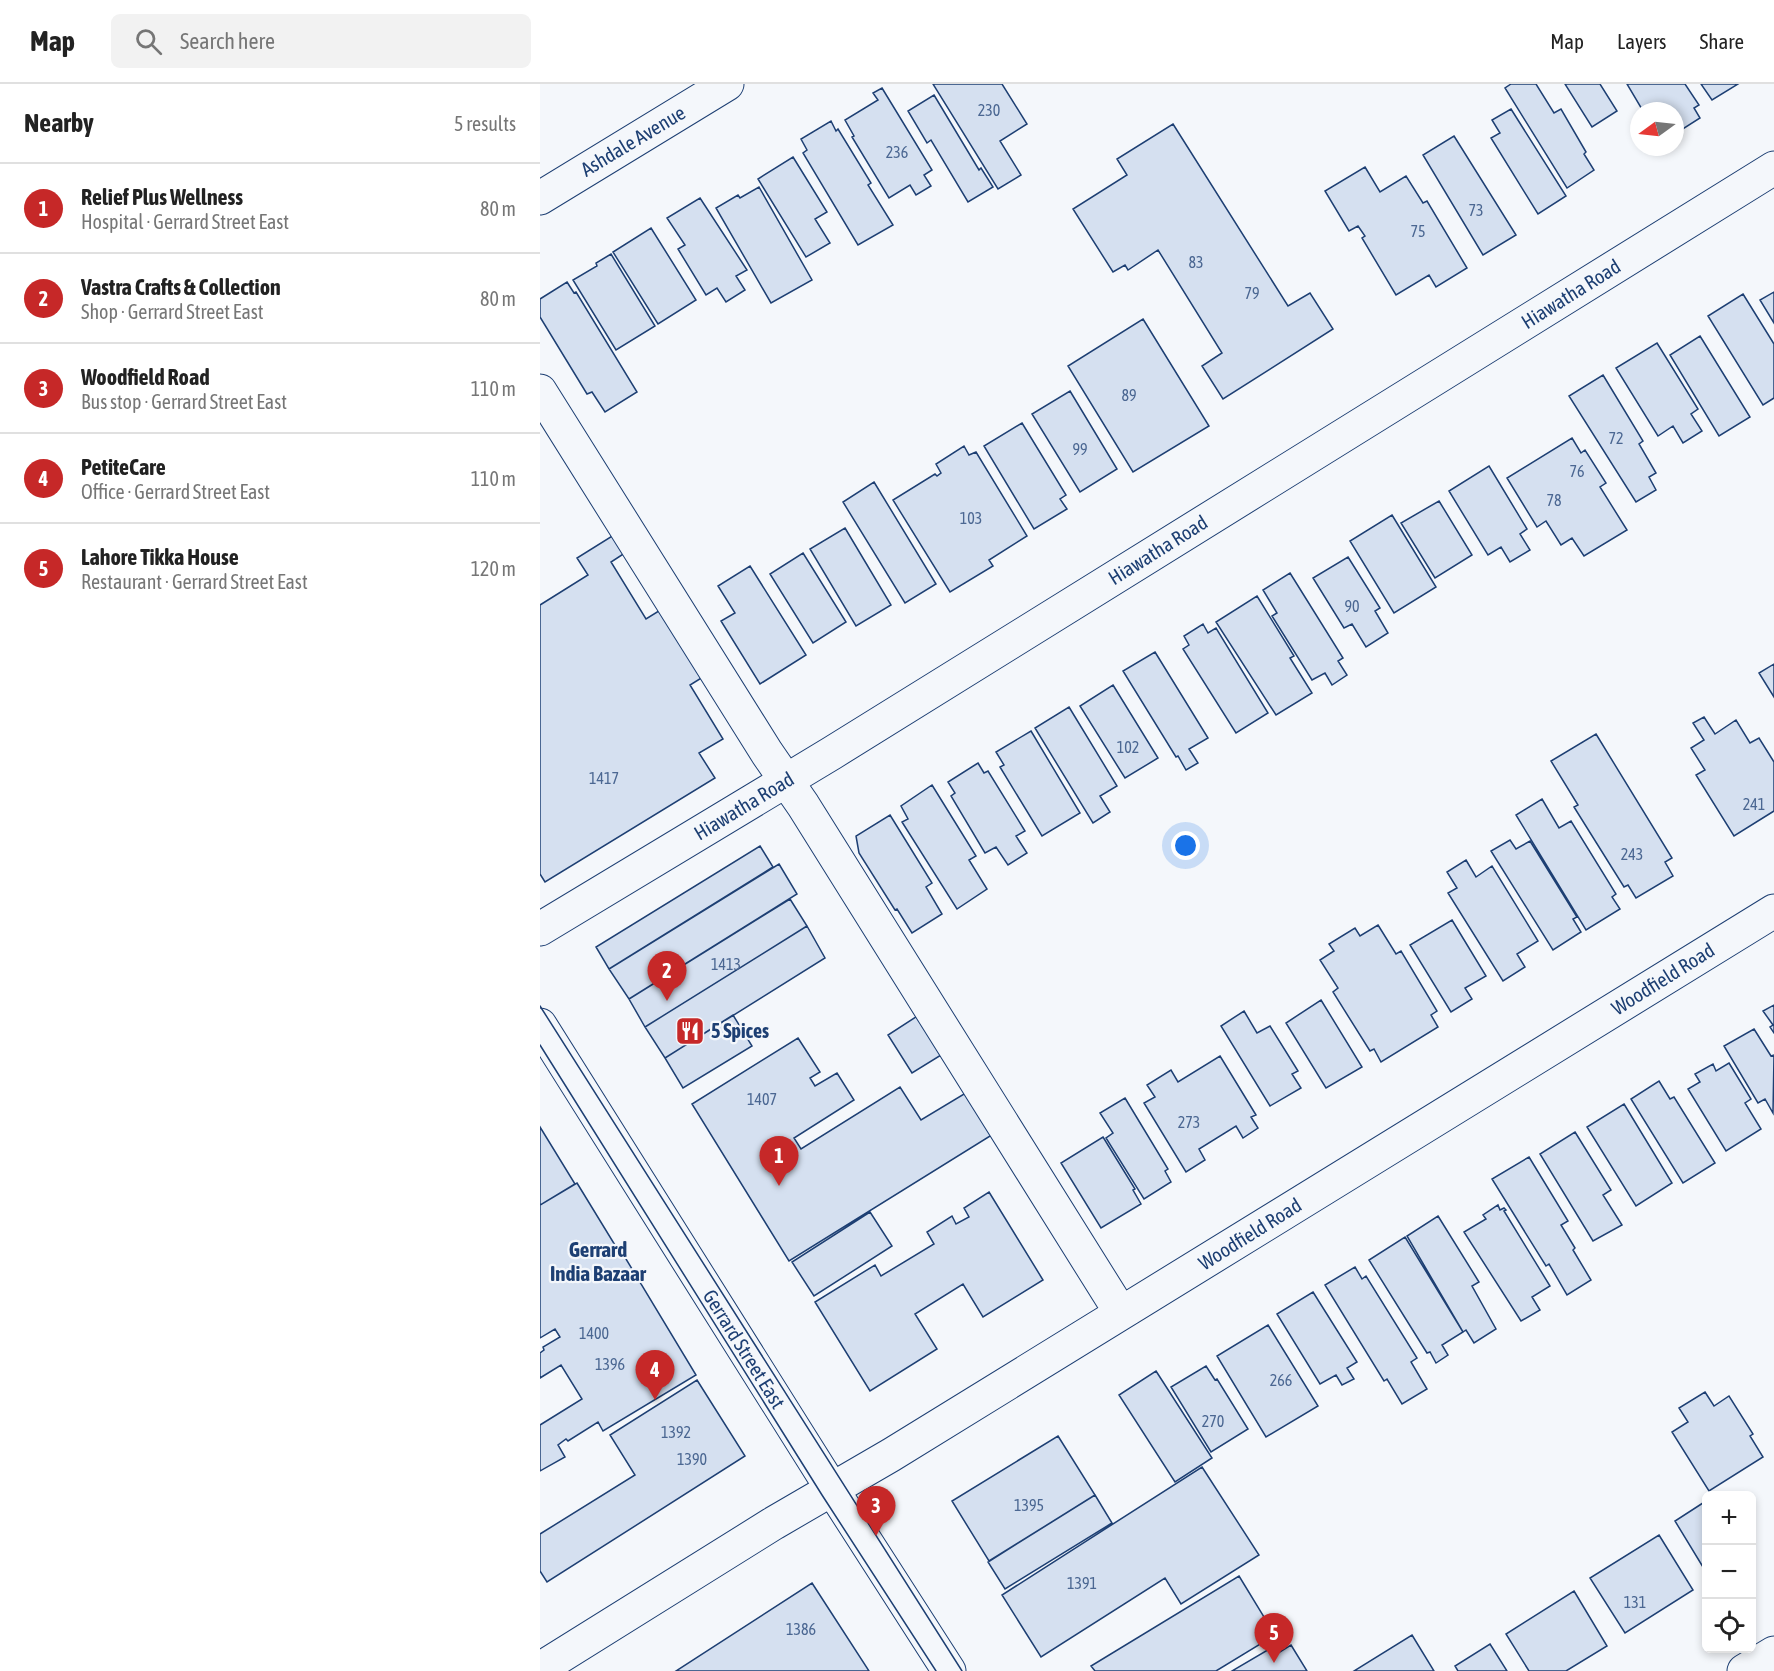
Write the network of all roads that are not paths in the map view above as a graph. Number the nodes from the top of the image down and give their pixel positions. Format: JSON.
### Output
{"nodes":[{"id":1,"x":726,"y":84,"type":"edge"},
{"id":2,"x":1774,"y":168,"type":"edge"},
{"id":3,"x":540,"y":198,"type":"edge"},
{"id":4,"x":540,"y":391,"type":"edge"},
{"id":5,"x":787,"y":780,"type":"junction"},
{"id":6,"x":1774,"y":911,"type":"edge"},
{"id":7,"x":540,"y":929,"type":"edge"},
{"id":8,"x":540,"y":1025,"type":"edge"},
{"id":9,"x":1121,"y":1313,"type":"junction"},
{"id":10,"x":832,"y":1489,"type":"junction"},
{"id":11,"x":1774,"y":1653,"type":"edge"},
{"id":12,"x":548,"y":1661,"type":"edge"},
{"id":13,"x":949,"y":1671,"type":"edge"},
{"id":14,"x":1744,"y":1671,"type":"edge"}],
"edges":[{"from":1,"to":3,"type":"street","name":"Ashdale Avenue"},
{"from":2,"to":5,"type":"street","name":"Hiawatha Road"},
{"from":4,"to":5,"type":"street"},
{"from":5,"to":7,"type":"street","name":"Hiawatha Road"},
{"from":5,"to":9,"type":"street"},
{"from":6,"to":9,"type":"street","name":"Woodfield Road"},
{"from":8,"to":10,"type":"street","name":"Gerrard Street East"},
{"from":9,"to":10,"type":"street","name":"Woodfield Road"},
{"from":10,"to":12,"type":"street","name":"Woodfield Road"},
{"from":10,"to":13,"type":"street","name":"Gerrard Street East"},
{"from":11,"to":14,"type":"street"}]}
